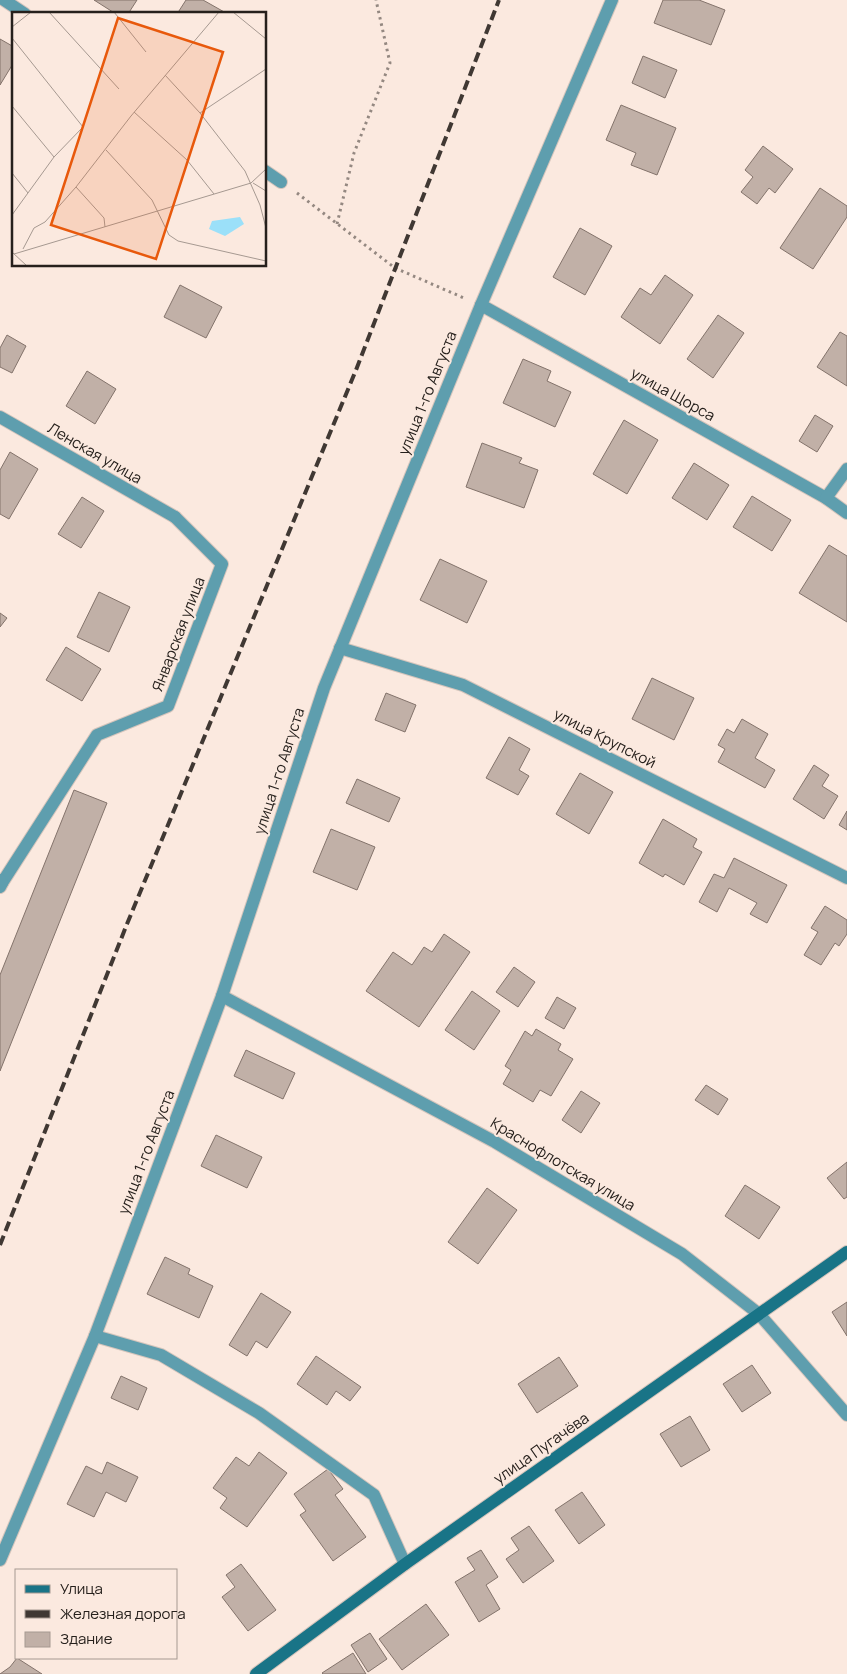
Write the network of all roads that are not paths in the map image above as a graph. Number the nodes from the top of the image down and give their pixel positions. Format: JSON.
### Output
{"nodes":[{"id":1,"x":4,"y":0,"type":"edge"},
{"id":2,"x":612,"y":0,"type":"edge"},
{"id":3,"x":22,"y":12,"type":"edge"},
{"id":4,"x":266,"y":172,"type":"edge"},
{"id":5,"x":282,"y":182,"type":"road end"},
{"id":6,"x":480,"y":305,"type":"junction"},
{"id":7,"x":0,"y":417,"type":"edge"},
{"id":8,"x":847,"y":469,"type":"edge"},
{"id":9,"x":826,"y":498,"type":"junction"},
{"id":10,"x":847,"y":513,"type":"edge"},
{"id":11,"x":175,"y":517,"type":"joint"},
{"id":12,"x":340,"y":648,"type":"junction"},
{"id":13,"x":847,"y":878,"type":"edge"},
{"id":14,"x":1,"y":883,"type":"edge"},
{"id":15,"x":222,"y":996,"type":"junction"},
{"id":16,"x":847,"y":1252,"type":"edge"},
{"id":17,"x":759,"y":1314,"type":"junction"},
{"id":18,"x":95,"y":1336,"type":"junction"},
{"id":19,"x":847,"y":1415,"type":"edge"},
{"id":20,"x":0,"y":1560,"type":"edge"},
{"id":21,"x":405,"y":1564,"type":"junction"},
{"id":22,"x":256,"y":1674,"type":"edge"}],
"edges":[{"from":1,"to":3,"type":"street"},
{"from":2,"to":6,"type":"street","name":"улица 1-го Августа"},
{"from":4,"to":5,"type":"street"},
{"from":6,"to":9,"type":"street","name":"улица Щорса"},
{"from":6,"to":12,"type":"street","name":"улица 1-го Августа"},
{"from":7,"to":11,"type":"street","name":"Ленская улица"},
{"from":8,"to":9,"type":"street"},
{"from":9,"to":10,"type":"street","name":"улица Щорса"},
{"from":11,"to":14,"type":"street","name":"Январская улица"},
{"from":12,"to":13,"type":"street","name":"улица Крупской"},
{"from":12,"to":15,"type":"street","name":"улица 1-го Августа"},
{"from":15,"to":17,"type":"street","name":"Краснофлотская улица"},
{"from":15,"to":18,"type":"street","name":"улица 1-го Августа"},
{"from":16,"to":17,"type":"street","name":"улица Пугачёва"},
{"from":17,"to":19,"type":"street","name":"Краснофлотская улица"},
{"from":17,"to":21,"type":"street","name":"улица Пугачёва"},
{"from":18,"to":20,"type":"street","name":"улица 1-го Августа"},
{"from":18,"to":21,"type":"street"},
{"from":21,"to":22,"type":"street","name":"улица Пугачёва"}]}
